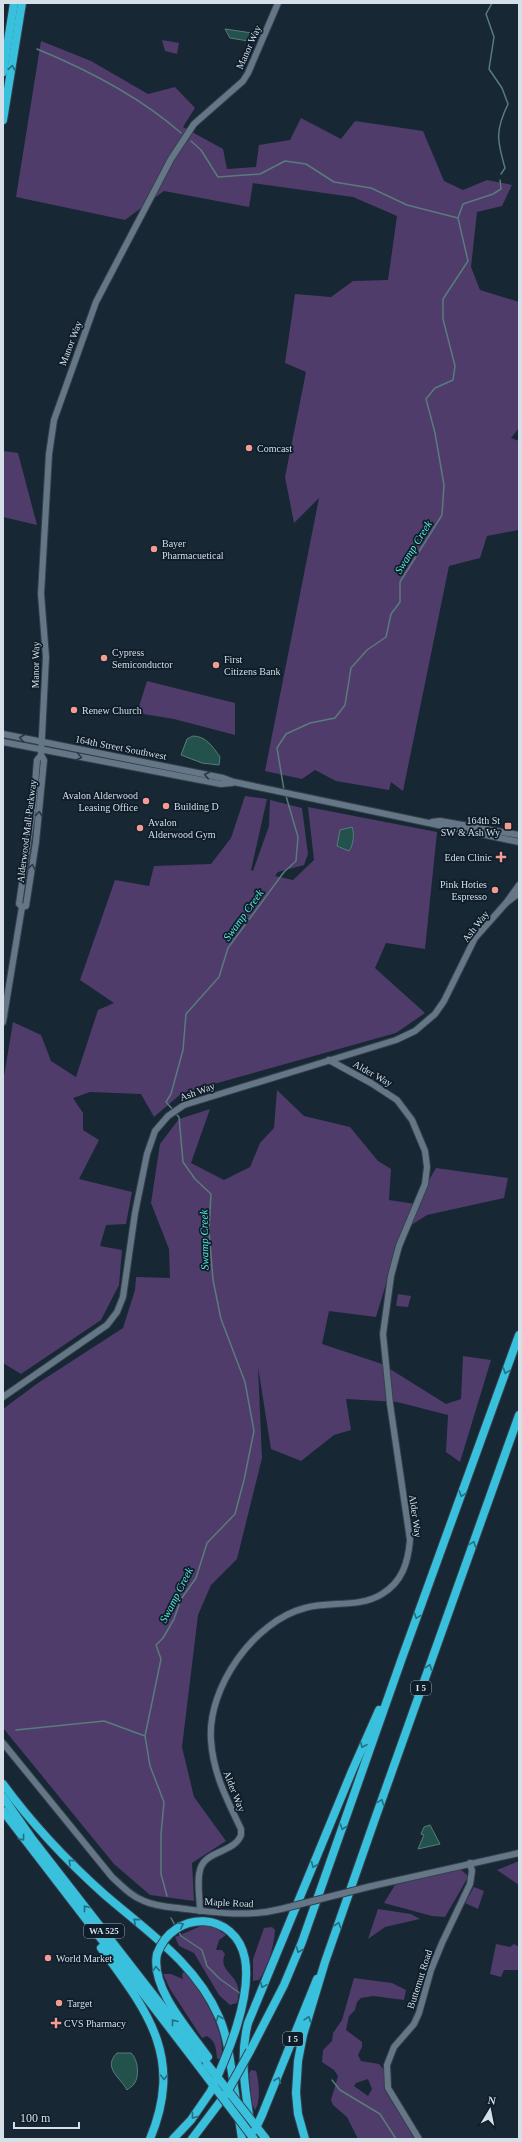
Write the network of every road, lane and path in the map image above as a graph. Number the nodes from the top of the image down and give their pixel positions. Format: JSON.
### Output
{"nodes":[{"id":1,"x":14,"y":3,"type":"edge"},
{"id":2,"x":22,"y":3,"type":"edge"},
{"id":3,"x":278,"y":3,"type":"edge"},
{"id":4,"x":3,"y":72,"type":"edge"},
{"id":5,"x":3,"y":120,"type":"edge"},
{"id":6,"x":3,"y":734,"type":"edge"},
{"id":7,"x":42,"y":741,"type":"junction"},
{"id":8,"x":3,"y":742,"type":"edge"},
{"id":9,"x":41,"y":752,"type":"junction"},
{"id":10,"x":234,"y":782,"type":"junction"},
{"id":11,"x":432,"y":822,"type":"junction"},
{"id":12,"x":519,"y":835,"type":"edge"},
{"id":13,"x":519,"y":842,"type":"edge"},
{"id":14,"x":519,"y":884,"type":"edge"},
{"id":15,"x":519,"y":893,"type":"edge"},
{"id":16,"x":506,"y":903,"type":"junction"},
{"id":17,"x":3,"y":1022,"type":"edge"},
{"id":18,"x":329,"y":1060,"type":"junction"},
{"id":19,"x":519,"y":1335,"type":"edge"},
{"id":20,"x":3,"y":1397,"type":"edge"},
{"id":21,"x":519,"y":1415,"type":"edge"},
{"id":22,"x":402,"y":1658,"type":"junction"},
{"id":23,"x":3,"y":1743,"type":"edge"},
{"id":24,"x":3,"y":1784,"type":"edge"},
{"id":25,"x":3,"y":1797,"type":"edge"},
{"id":26,"x":3,"y":1811,"type":"edge"},
{"id":27,"x":519,"y":1852,"type":"edge"},
{"id":28,"x":470,"y":1862,"type":"junction"},
{"id":29,"x":42,"y":1864,"type":"junction"},
{"id":30,"x":200,"y":1911,"type":"junction"},
{"id":31,"x":325,"y":1962,"type":"junction"},
{"id":32,"x":209,"y":2062,"type":"junction"},
{"id":33,"x":150,"y":2139,"type":"edge"},
{"id":34,"x":173,"y":2139,"type":"edge"},
{"id":35,"x":192,"y":2139,"type":"edge"},
{"id":36,"x":242,"y":2139,"type":"edge"},
{"id":37,"x":252,"y":2139,"type":"edge"},
{"id":38,"x":267,"y":2139,"type":"edge"},
{"id":39,"x":305,"y":2139,"type":"edge"},
{"id":40,"x":419,"y":2139,"type":"edge"}],
"edges":[{"from":1,"to":4,"type":"highway"},
{"from":5,"to":2,"type":"highway","one_way":true},
{"from":3,"to":7,"type":"street","name":"Manor Way"},
{"from":7,"to":6,"type":"street","name":"164th Street Southwest","one_way":true},
{"from":7,"to":9,"type":"street","name":"Alderwood Mall Parkway"},
{"from":10,"to":7,"type":"street","name":"164th Street Southwest","one_way":true},
{"from":8,"to":9,"type":"street","name":"164th Street Southwest"},
{"from":9,"to":10,"type":"street","name":"164th Street Southwest","one_way":true},
{"from":9,"to":17,"type":"street","name":"Alderwood Mall Parkway"},
{"from":10,"to":11,"type":"street","name":"164th Street Southwest"},
{"from":11,"to":12,"type":"street","name":"164th Street Southwest"},
{"from":11,"to":13,"type":"street","name":"164th Street Southwest"},
{"from":14,"to":16,"type":"street","name":"Ash Way"},
{"from":15,"to":16,"type":"street","name":"Ash Way"},
{"from":16,"to":18,"type":"street","name":"Ash Way"},
{"from":18,"to":20,"type":"street","name":"Ash Way"},
{"from":18,"to":30,"type":"street","name":"Alder Way"},
{"from":19,"to":22,"type":"highway","one_way":true},
{"from":31,"to":21,"type":"highway","number":"I 5","one_way":true},
{"from":22,"to":35,"type":"highway","one_way":true,"bridge":true},
{"from":22,"to":37,"type":"highway","one_way":true},
{"from":23,"to":30,"type":"street","name":"Maple Road"},
{"from":36,"to":24,"type":"highway","one_way":true},
{"from":32,"to":25,"type":"highway","number":"WA 525","one_way":true},
{"from":26,"to":29,"type":"highway","number":"WA 525","one_way":true},
{"from":27,"to":28,"type":"street","name":"Maple Road"},
{"from":28,"to":30,"type":"street","name":"Maple Road","bridge":true},
{"from":28,"to":40,"type":"street","name":"Butternut Road"},
{"from":29,"to":33,"type":"highway","one_way":true},
{"from":29,"to":37,"type":"highway","number":"WA 525","bridge":true},
{"from":37,"to":31,"type":"highway","number":"I 5","one_way":true,"bridge":true},
{"from":39,"to":31,"type":"highway","one_way":true},
{"from":32,"to":34,"type":"highway","one_way":true,"bridge":true},
{"from":32,"to":38,"type":"highway","bridge":true}]}
